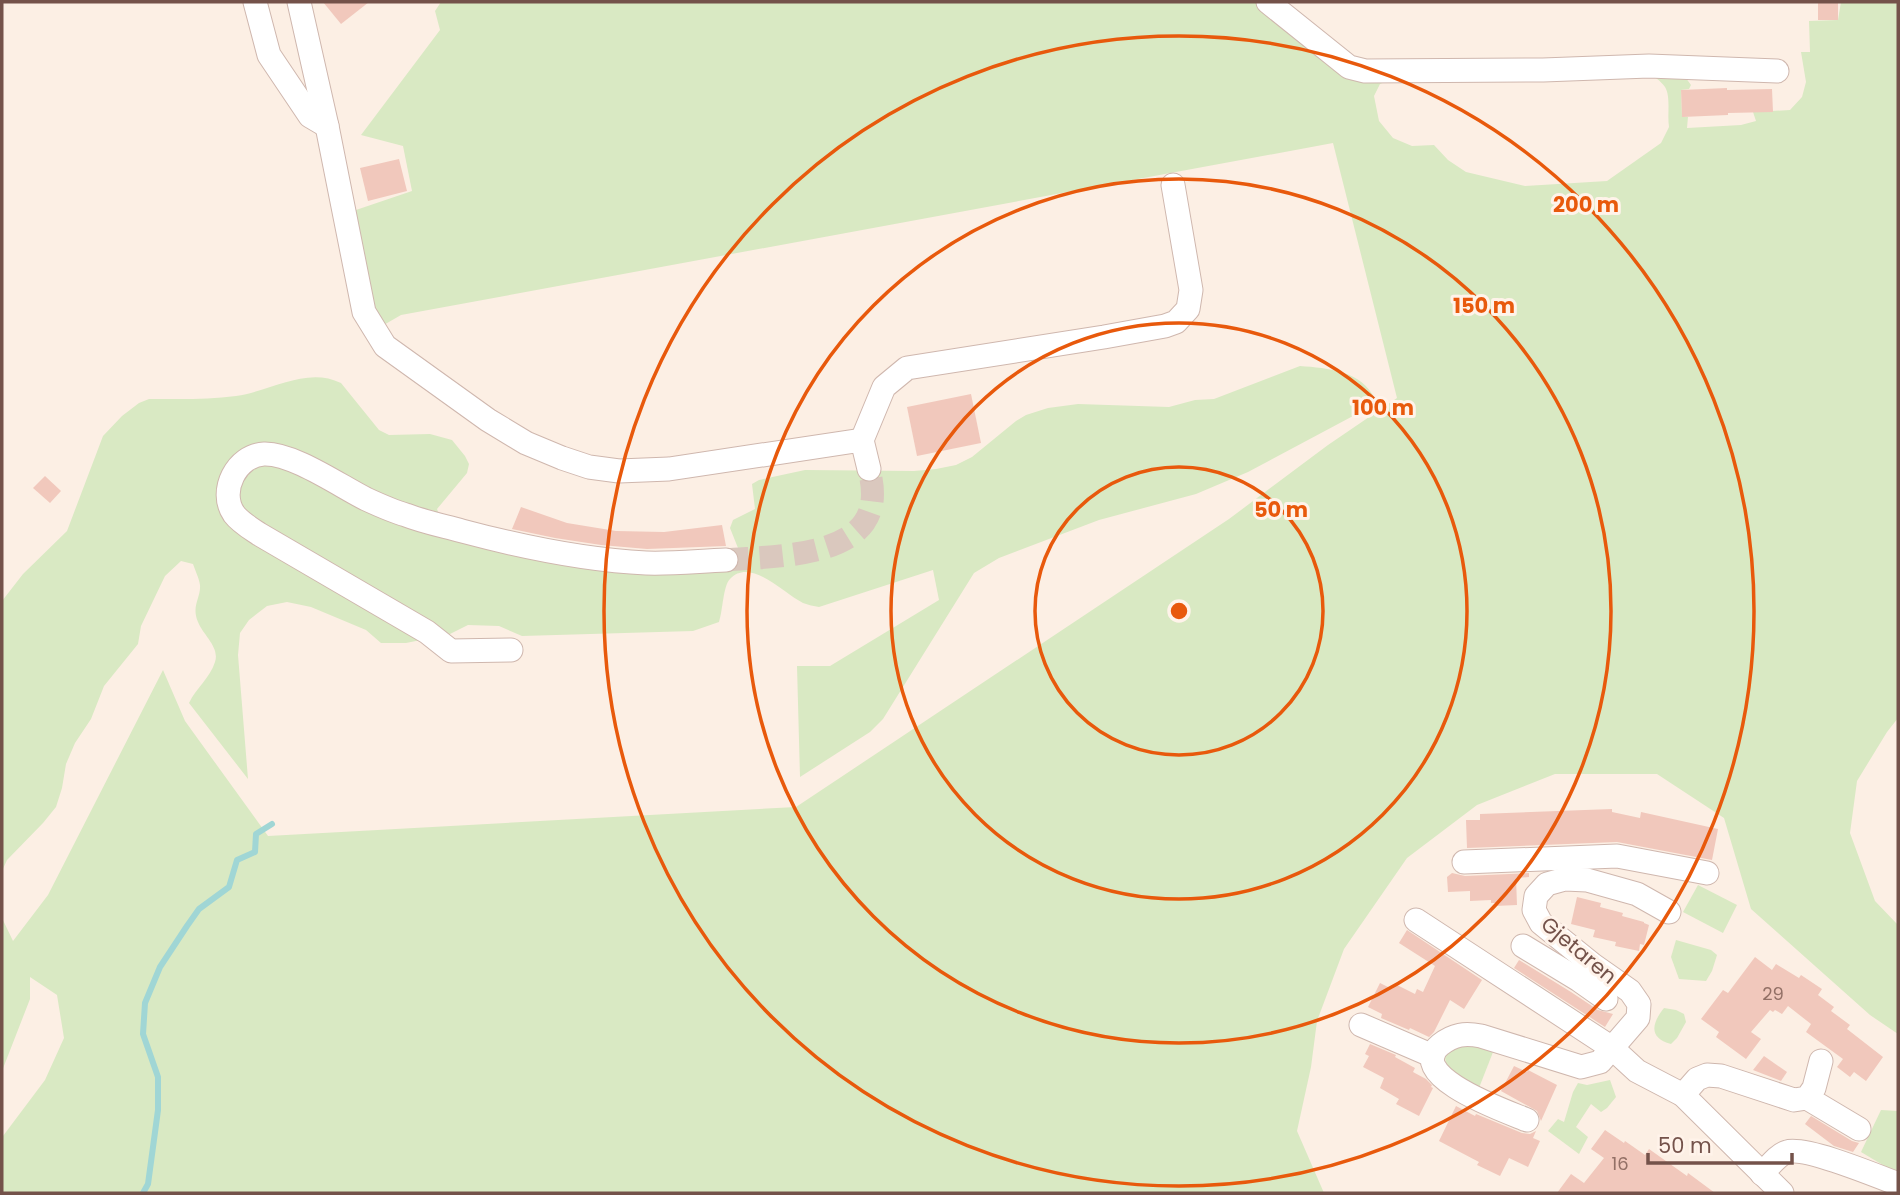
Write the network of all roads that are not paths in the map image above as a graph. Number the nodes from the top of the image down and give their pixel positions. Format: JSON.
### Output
{"nodes":[{"id":1,"x":255,"y":2,"type":"edge"},
{"id":2,"x":299,"y":2,"type":"edge"},
{"id":3,"x":1268,"y":2,"type":"edge"},
{"id":4,"x":1777,"y":71,"type":"dead end"},
{"id":5,"x":327,"y":126,"type":"junction"},
{"id":6,"x":1173,"y":185,"type":"dead end"},
{"id":7,"x":862,"y":440,"type":"junction"},
{"id":8,"x":869,"y":469,"type":"tunnel mouth"},
{"id":9,"x":726,"y":560,"type":"tunnel mouth"},
{"id":10,"x":511,"y":649,"type":"dead end"},
{"id":11,"x":1647,"y":861,"type":"junction"},
{"id":12,"x":1464,"y":862,"type":"dead end"},
{"id":13,"x":1707,"y":873,"type":"dead end"},
{"id":14,"x":1636,"y":894,"type":"junction"},
{"id":15,"x":1669,"y":912,"type":"dead end"},
{"id":16,"x":1416,"y":920,"type":"dead end"},
{"id":17,"x":1522,"y":946,"type":"dead end"},
{"id":18,"x":1586,"y":973,"type":"junction"},
{"id":19,"x":1606,"y":999,"type":"dead end"},
{"id":20,"x":1361,"y":1025,"type":"dead end"},
{"id":21,"x":1612,"y":1048,"type":"junction"},
{"id":22,"x":1433,"y":1056,"type":"junction"},
{"id":23,"x":1821,"y":1061,"type":"dead end"},
{"id":24,"x":1683,"y":1095,"type":"junction"},
{"id":25,"x":1807,"y":1098,"type":"junction"},
{"id":26,"x":1527,"y":1120,"type":"dead end"},
{"id":27,"x":1859,"y":1129,"type":"dead end"},
{"id":28,"x":1762,"y":1174,"type":"junction"},
{"id":29,"x":1898,"y":1184,"type":"edge"},
{"id":30,"x":1782,"y":1193,"type":"edge"}],
"edges":[{"from":1,"to":5,"type":"street"},
{"from":2,"to":5,"type":"street"},
{"from":3,"to":4,"type":"street"},
{"from":5,"to":7,"type":"street"},
{"from":6,"to":7,"type":"street"},
{"from":7,"to":8,"type":"street"},
{"from":9,"to":10,"type":"street"},
{"from":11,"to":12,"type":"street"},
{"from":11,"to":13,"type":"street"},
{"from":11,"to":14,"type":"street"},
{"from":14,"to":15,"type":"street","name":"Gjetaren"},
{"from":14,"to":18,"type":"street","name":"Gjetaren"},
{"from":16,"to":21,"type":"street"},
{"from":17,"to":18,"type":"street"},
{"from":18,"to":19,"type":"street"},
{"from":18,"to":21,"type":"street","name":"Gjetaren"},
{"from":20,"to":22,"type":"street"},
{"from":21,"to":22,"type":"street","name":"Gjetaren"},
{"from":21,"to":24,"type":"street"},
{"from":22,"to":26,"type":"street"},
{"from":23,"to":25,"type":"street"},
{"from":24,"to":25,"type":"street"},
{"from":24,"to":28,"type":"street"},
{"from":25,"to":27,"type":"street"},
{"from":28,"to":29,"type":"street"},
{"from":28,"to":30,"type":"street"}]}
